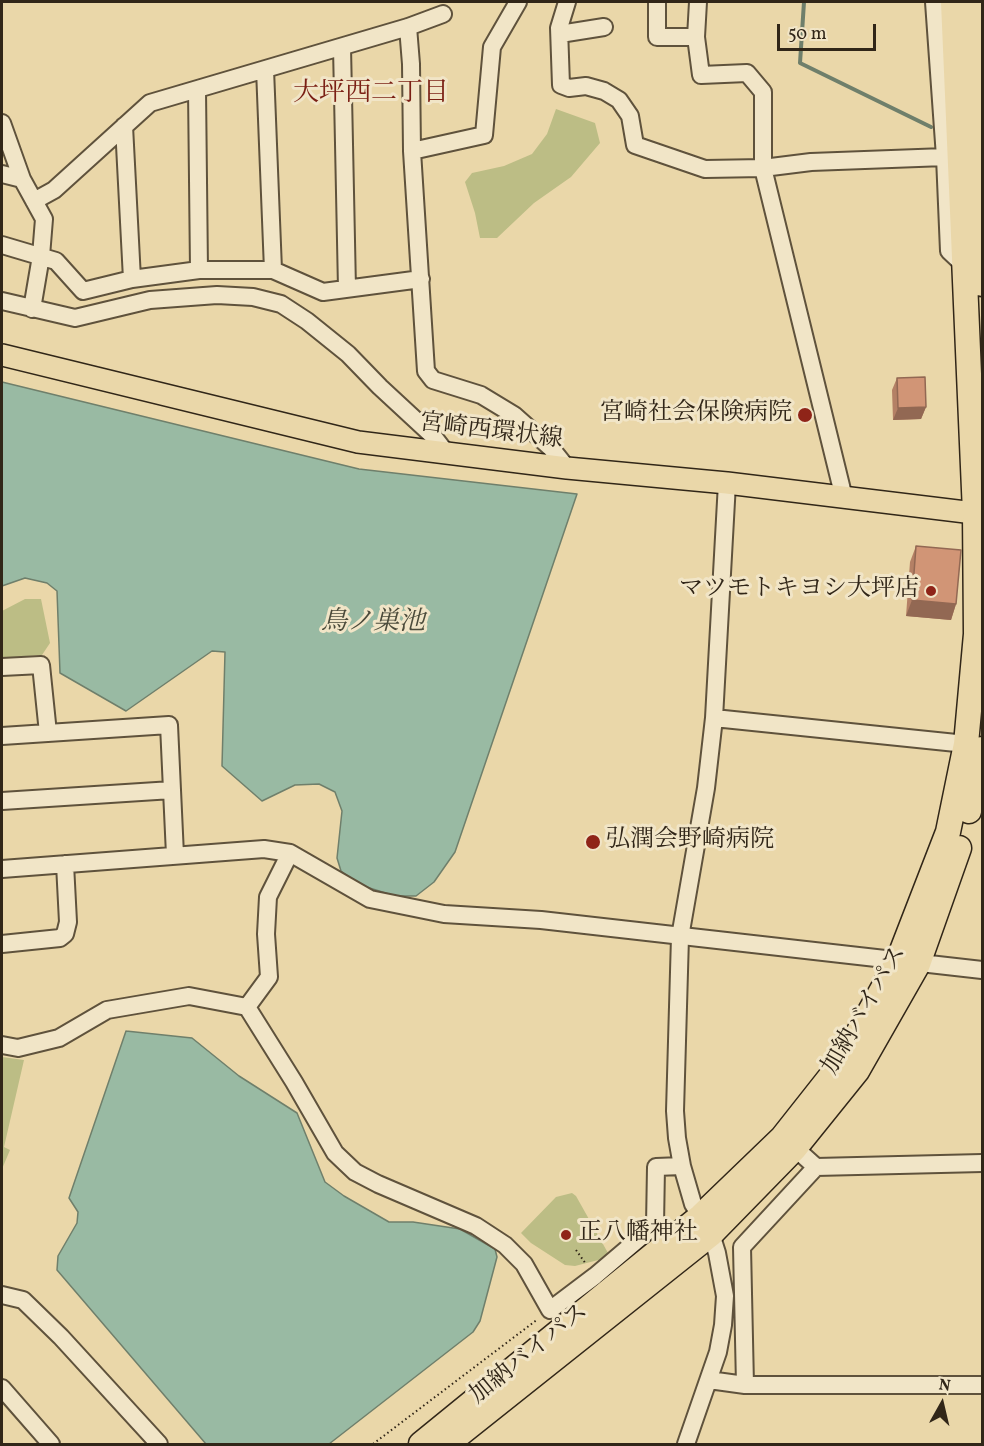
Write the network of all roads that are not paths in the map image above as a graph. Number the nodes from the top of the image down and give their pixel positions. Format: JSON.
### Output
{"nodes":[{"id":1,"x":518,"y":2,"type":"edge"},
{"id":2,"x":567,"y":2,"type":"edge"},
{"id":3,"x":657,"y":2,"type":"edge"},
{"id":4,"x":698,"y":2,"type":"edge"},
{"id":5,"x":934,"y":2,"type":"edge"},
{"id":6,"x":953,"y":2,"type":"edge"},
{"id":7,"x":970,"y":2,"type":"edge"},
{"id":8,"x":443,"y":14,"type":"dead end"},
{"id":9,"x":408,"y":27,"type":"junction"},
{"id":10,"x":604,"y":27,"type":"dead end"},
{"id":11,"x":560,"y":34,"type":"junction"},
{"id":12,"x":696,"y":38,"type":"junction"},
{"id":13,"x":342,"y":47,"type":"junction"},
{"id":14,"x":265,"y":69,"type":"junction"},
{"id":15,"x":197,"y":90,"type":"junction"},
{"id":16,"x":2,"y":123,"type":"edge"},
{"id":17,"x":124,"y":126,"type":"junction"},
{"id":18,"x":412,"y":151,"type":"junction"},
{"id":19,"x":945,"y":157,"type":"junction"},
{"id":20,"x":763,"y":168,"type":"junction"},
{"id":21,"x":2,"y":174,"type":"edge"},
{"id":22,"x":22,"y":179,"type":"junction"},
{"id":23,"x":33,"y":201,"type":"junction"},
{"id":24,"x":2,"y":245,"type":"edge"},
{"id":25,"x":41,"y":256,"type":"junction"},
{"id":26,"x":965,"y":266,"type":"junction"},
{"id":27,"x":199,"y":270,"type":"junction"},
{"id":28,"x":273,"y":270,"type":"junction"},
{"id":29,"x":132,"y":279,"type":"junction"},
{"id":30,"x":421,"y":279,"type":"junction"},
{"id":31,"x":982,"y":284,"type":"edge"},
{"id":32,"x":346,"y":289,"type":"junction"},
{"id":33,"x":2,"y":301,"type":"edge"},
{"id":34,"x":32,"y":309,"type":"junction"},
{"id":35,"x":2,"y":355,"type":"edge"},
{"id":36,"x":447,"y":454,"type":"junction"},
{"id":37,"x":567,"y":468,"type":"junction"},
{"id":38,"x":727,"y":483,"type":"junction"},
{"id":39,"x":844,"y":498,"type":"junction"},
{"id":40,"x":979,"y":514,"type":"edge"},
{"id":41,"x":2,"y":667,"type":"edge"},
{"id":42,"x":714,"y":718,"type":"junction"},
{"id":43,"x":48,"y":733,"type":"junction"},
{"id":44,"x":2,"y":736,"type":"edge"},
{"id":45,"x":974,"y":746,"type":"edge"},
{"id":46,"x":172,"y":790,"type":"junction"},
{"id":47,"x":2,"y":801,"type":"edge"},
{"id":48,"x":290,"y":853,"type":"junction"},
{"id":49,"x":176,"y":855,"type":"junction"},
{"id":50,"x":65,"y":864,"type":"junction"},
{"id":51,"x":2,"y":869,"type":"edge"},
{"id":52,"x":680,"y":937,"type":"junction"},
{"id":53,"x":2,"y":945,"type":"edge"},
{"id":54,"x":908,"y":963,"type":"junction"},
{"id":55,"x":982,"y":970,"type":"edge"},
{"id":56,"x":247,"y":1007,"type":"junction"},
{"id":57,"x":2,"y":1045,"type":"edge"},
{"id":58,"x":795,"y":1148,"type":"junction"},
{"id":59,"x":982,"y":1163,"type":"edge"},
{"id":60,"x":682,"y":1166,"type":"junction"},
{"id":61,"x":816,"y":1167,"type":"junction"},
{"id":62,"x":706,"y":1225,"type":"junction"},
{"id":63,"x":2,"y":1295,"type":"edge"},
{"id":64,"x":709,"y":1380,"type":"junction"},
{"id":65,"x":982,"y":1385,"type":"edge"},
{"id":66,"x":745,"y":1386,"type":"junction"},
{"id":67,"x":2,"y":1388,"type":"edge"},
{"id":68,"x":51,"y":1444,"type":"edge"},
{"id":69,"x":159,"y":1444,"type":"edge"},
{"id":70,"x":421,"y":1444,"type":"edge"},
{"id":71,"x":447,"y":1444,"type":"edge"},
{"id":72,"x":686,"y":1444,"type":"edge"}],
"edges":[{"from":1,"to":18,"type":"street"},
{"from":2,"to":11,"type":"street"},
{"from":3,"to":12,"type":"street"},
{"from":4,"to":12,"type":"street"},
{"from":5,"to":19,"type":"street"},
{"from":6,"to":26,"type":"highway","name":"加納バイパス"},
{"from":7,"to":31,"type":"highway"},
{"from":8,"to":9,"type":"street"},
{"from":9,"to":13,"type":"street"},
{"from":9,"to":18,"type":"street"},
{"from":10,"to":11,"type":"street"},
{"from":11,"to":20,"type":"street"},
{"from":12,"to":20,"type":"street"},
{"from":13,"to":14,"type":"street"},
{"from":13,"to":32,"type":"street"},
{"from":14,"to":15,"type":"street"},
{"from":14,"to":28,"type":"street"},
{"from":15,"to":17,"type":"street"},
{"from":15,"to":27,"type":"street"},
{"from":16,"to":22,"type":"street"},
{"from":17,"to":23,"type":"street"},
{"from":17,"to":29,"type":"street"},
{"from":18,"to":30,"type":"street"},
{"from":19,"to":20,"type":"street"},
{"from":19,"to":26,"type":"street"},
{"from":20,"to":39,"type":"street"},
{"from":21,"to":22,"type":"street"},
{"from":22,"to":23,"type":"street"},
{"from":23,"to":25,"type":"street"},
{"from":24,"to":25,"type":"street"},
{"from":25,"to":29,"type":"street"},
{"from":25,"to":34,"type":"street"},
{"from":26,"to":40,"type":"highway","name":"加納バイパス"},
{"from":27,"to":28,"type":"street"},
{"from":27,"to":29,"type":"street"},
{"from":28,"to":32,"type":"street"},
{"from":30,"to":32,"type":"street"},
{"from":30,"to":37,"type":"street"},
{"from":33,"to":34,"type":"street"},
{"from":34,"to":36,"type":"street"},
{"from":35,"to":36,"type":"main road","name":"宮崎西環状線"},
{"from":36,"to":37,"type":"main road","name":"宮崎西環状線"},
{"from":37,"to":38,"type":"main road","name":"宮崎西環状線"},
{"from":38,"to":39,"type":"main road","name":"宮崎西環状線"},
{"from":38,"to":42,"type":"street"},
{"from":39,"to":40,"type":"main road","name":"宮崎西環状線"},
{"from":40,"to":45,"type":"highway","name":"加納バイパス"},
{"from":41,"to":43,"type":"street"},
{"from":42,"to":45,"type":"street"},
{"from":42,"to":52,"type":"street"},
{"from":43,"to":44,"type":"street"},
{"from":43,"to":46,"type":"street"},
{"from":45,"to":54,"type":"highway","name":"加納バイパス"},
{"from":46,"to":47,"type":"street"},
{"from":46,"to":49,"type":"street"},
{"from":48,"to":49,"type":"street"},
{"from":48,"to":52,"type":"street"},
{"from":48,"to":56,"type":"street"},
{"from":49,"to":50,"type":"street"},
{"from":50,"to":51,"type":"street"},
{"from":50,"to":53,"type":"street"},
{"from":52,"to":54,"type":"street"},
{"from":52,"to":60,"type":"street"},
{"from":54,"to":55,"type":"street"},
{"from":54,"to":58,"type":"highway","name":"加納バイパス"},
{"from":54,"to":62,"type":"highway","name":"加納バイパス"},
{"from":56,"to":57,"type":"street"},
{"from":56,"to":60,"type":"street"},
{"from":58,"to":61,"type":"street"},
{"from":58,"to":62,"type":"highway","name":"加納バイパス"},
{"from":59,"to":61,"type":"street"},
{"from":60,"to":62,"type":"street"},
{"from":61,"to":66,"type":"street"},
{"from":62,"to":64,"type":"street"},
{"from":62,"to":70,"type":"highway","name":"加納バイパス"},
{"from":62,"to":71,"type":"highway","name":"加納バイパス"},
{"from":63,"to":69,"type":"street"},
{"from":64,"to":66,"type":"street"},
{"from":64,"to":72,"type":"street"},
{"from":65,"to":66,"type":"street"},
{"from":67,"to":68,"type":"street"}]}
